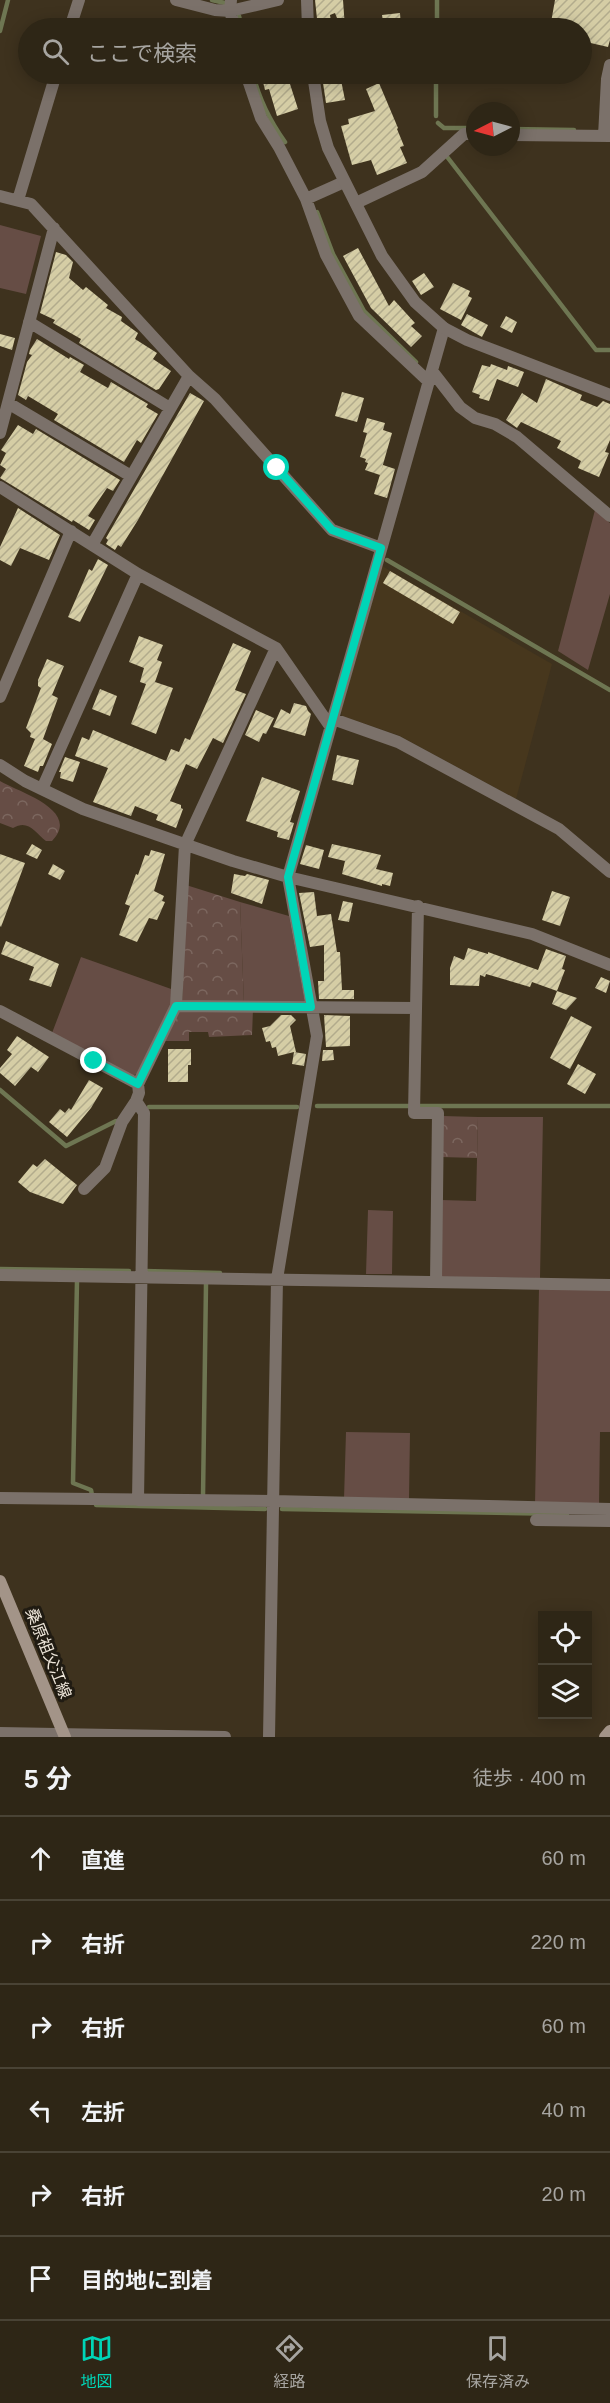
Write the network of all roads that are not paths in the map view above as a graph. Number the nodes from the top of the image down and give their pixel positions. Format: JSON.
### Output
{"nodes":[{"id":1,"x":79,"y":0,"type":"edge"},
{"id":2,"x":176,"y":0,"type":"edge"},
{"id":3,"x":278,"y":0,"type":"edge"},
{"id":4,"x":307,"y":0,"type":"edge"},
{"id":5,"x":231,"y":5,"type":"edge"},
{"id":6,"x":73,"y":18,"type":"edge"},
{"id":7,"x":308,"y":18,"type":"edge"},
{"id":8,"x":610,"y":65,"type":"edge"},
{"id":9,"x":53,"y":84,"type":"edge"},
{"id":10,"x":249,"y":84,"type":"edge"},
{"id":11,"x":314,"y":84,"type":"edge"},
{"id":12,"x":466,"y":134,"type":"edge"},
{"id":13,"x":520,"y":135,"type":"edge"},
{"id":14,"x":607,"y":136,"type":"edge"},
{"id":15,"x":344,"y":182,"type":"junction"},
{"id":16,"x":0,"y":196,"type":"edge"},
{"id":17,"x":306,"y":199,"type":"junction"},
{"id":18,"x":18,"y":200,"type":"junction"},
{"id":19,"x":356,"y":203,"type":"junction"},
{"id":20,"x":54,"y":228,"type":"junction"},
{"id":21,"x":29,"y":322,"type":"junction"},
{"id":22,"x":444,"y":328,"type":"junction"},
{"id":23,"x":189,"y":376,"type":"junction"},
{"id":24,"x":430,"y":377,"type":"junction"},
{"id":25,"x":610,"y":395,"type":"edge"},
{"id":26,"x":8,"y":404,"type":"junction"},
{"id":27,"x":170,"y":408,"type":"junction"},
{"id":28,"x":0,"y":433,"type":"edge"},
{"id":29,"x":131,"y":476,"type":"junction"},
{"id":30,"x":0,"y":487,"type":"edge"},
{"id":31,"x":610,"y":516,"type":"edge"},
{"id":32,"x":71,"y":531,"type":"junction"},
{"id":33,"x":92,"y":545,"type":"junction"},
{"id":34,"x":381,"y":548,"type":"junction"},
{"id":35,"x":138,"y":574,"type":"junction"},
{"id":36,"x":276,"y":648,"type":"junction"},
{"id":37,"x":0,"y":697,"type":"edge"},
{"id":38,"x":332,"y":723,"type":"junction"},
{"id":39,"x":0,"y":765,"type":"edge"},
{"id":40,"x":42,"y":789,"type":"junction"},
{"id":41,"x":185,"y":845,"type":"junction"},
{"id":42,"x":610,"y":872,"type":"edge"},
{"id":43,"x":288,"y":877,"type":"junction"},
{"id":44,"x":418,"y":906,"type":"junction"},
{"id":45,"x":609,"y":962,"type":"edge"},
{"id":46,"x":176,"y":1006,"type":"junction"},
{"id":47,"x":311,"y":1007,"type":"junction"},
{"id":48,"x":416,"y":1008,"type":"junction"},
{"id":49,"x":0,"y":1011,"type":"edge"},
{"id":50,"x":138,"y":1084,"type":"junction"},
{"id":51,"x":136,"y":1101,"type":"junction"},
{"id":52,"x":84,"y":1189,"type":"dead end"},
{"id":53,"x":0,"y":1275,"type":"edge"},
{"id":54,"x":142,"y":1277,"type":"junction"},
{"id":55,"x":277,"y":1279,"type":"junction"},
{"id":56,"x":436,"y":1282,"type":"junction"},
{"id":57,"x":610,"y":1285,"type":"edge"},
{"id":58,"x":0,"y":1498,"type":"edge"},
{"id":59,"x":138,"y":1500,"type":"junction"},
{"id":60,"x":273,"y":1501,"type":"junction"},
{"id":61,"x":610,"y":1509,"type":"edge"},
{"id":62,"x":536,"y":1520,"type":"dead end"},
{"id":63,"x":610,"y":1521,"type":"edge"},
{"id":64,"x":0,"y":1581,"type":"edge"},
{"id":65,"x":610,"y":1731,"type":"edge"},
{"id":66,"x":0,"y":1733,"type":"edge"},
{"id":67,"x":65,"y":1735,"type":"edge"},
{"id":68,"x":225,"y":1737,"type":"edge"},
{"id":69,"x":269,"y":1737,"type":"edge"},
{"id":70,"x":605,"y":1737,"type":"edge"}],
"edges":[{"from":1,"to":6,"type":"street"},
{"from":2,"to":5,"type":"street"},
{"from":3,"to":5,"type":"street"},
{"from":4,"to":7,"type":"street"},
{"from":8,"to":14,"type":"street"},
{"from":9,"to":18,"type":"street"},
{"from":10,"to":17,"type":"street"},
{"from":11,"to":15,"type":"street"},
{"from":12,"to":19,"type":"street"},
{"from":13,"to":14,"type":"street"},
{"from":15,"to":17,"type":"street"},
{"from":15,"to":19,"type":"street"},
{"from":16,"to":18,"type":"street"},
{"from":17,"to":24,"type":"street"},
{"from":18,"to":20,"type":"street"},
{"from":19,"to":22,"type":"street"},
{"from":20,"to":21,"type":"street"},
{"from":20,"to":23,"type":"street"},
{"from":21,"to":26,"type":"street"},
{"from":21,"to":27,"type":"street"},
{"from":22,"to":24,"type":"street"},
{"from":22,"to":25,"type":"street"},
{"from":23,"to":27,"type":"street"},
{"from":23,"to":34,"type":"street"},
{"from":24,"to":31,"type":"street"},
{"from":24,"to":34,"type":"street"},
{"from":26,"to":28,"type":"street"},
{"from":26,"to":29,"type":"street"},
{"from":27,"to":29,"type":"street"},
{"from":29,"to":33,"type":"street"},
{"from":30,"to":32,"type":"street"},
{"from":32,"to":33,"type":"street"},
{"from":32,"to":37,"type":"street"},
{"from":33,"to":35,"type":"street"},
{"from":34,"to":38,"type":"street"},
{"from":35,"to":36,"type":"street"},
{"from":35,"to":40,"type":"street"},
{"from":36,"to":38,"type":"street"},
{"from":36,"to":41,"type":"street"},
{"from":38,"to":42,"type":"street"},
{"from":38,"to":43,"type":"street"},
{"from":39,"to":40,"type":"street"},
{"from":40,"to":41,"type":"street"},
{"from":41,"to":43,"type":"street"},
{"from":41,"to":46,"type":"street"},
{"from":43,"to":44,"type":"street"},
{"from":43,"to":47,"type":"street"},
{"from":44,"to":45,"type":"street"},
{"from":44,"to":48,"type":"street"},
{"from":46,"to":47,"type":"street"},
{"from":46,"to":50,"type":"street"},
{"from":47,"to":48,"type":"street"},
{"from":47,"to":55,"type":"street"},
{"from":48,"to":56,"type":"street"},
{"from":49,"to":50,"type":"street"},
{"from":50,"to":51,"type":"street"},
{"from":51,"to":52,"type":"street"},
{"from":51,"to":54,"type":"street"},
{"from":53,"to":54,"type":"street"},
{"from":54,"to":55,"type":"street"},
{"from":54,"to":59,"type":"street"},
{"from":55,"to":56,"type":"street"},
{"from":55,"to":60,"type":"street"},
{"from":56,"to":57,"type":"street"},
{"from":58,"to":59,"type":"street"},
{"from":59,"to":60,"type":"street"},
{"from":60,"to":61,"type":"street"},
{"from":60,"to":69,"type":"street"},
{"from":62,"to":63,"type":"street"},
{"from":64,"to":67,"type":"main road","name":"桑原祖父江線"},
{"from":65,"to":70,"type":"main road"},
{"from":66,"to":67,"type":"street"},
{"from":67,"to":68,"type":"street"}]}
